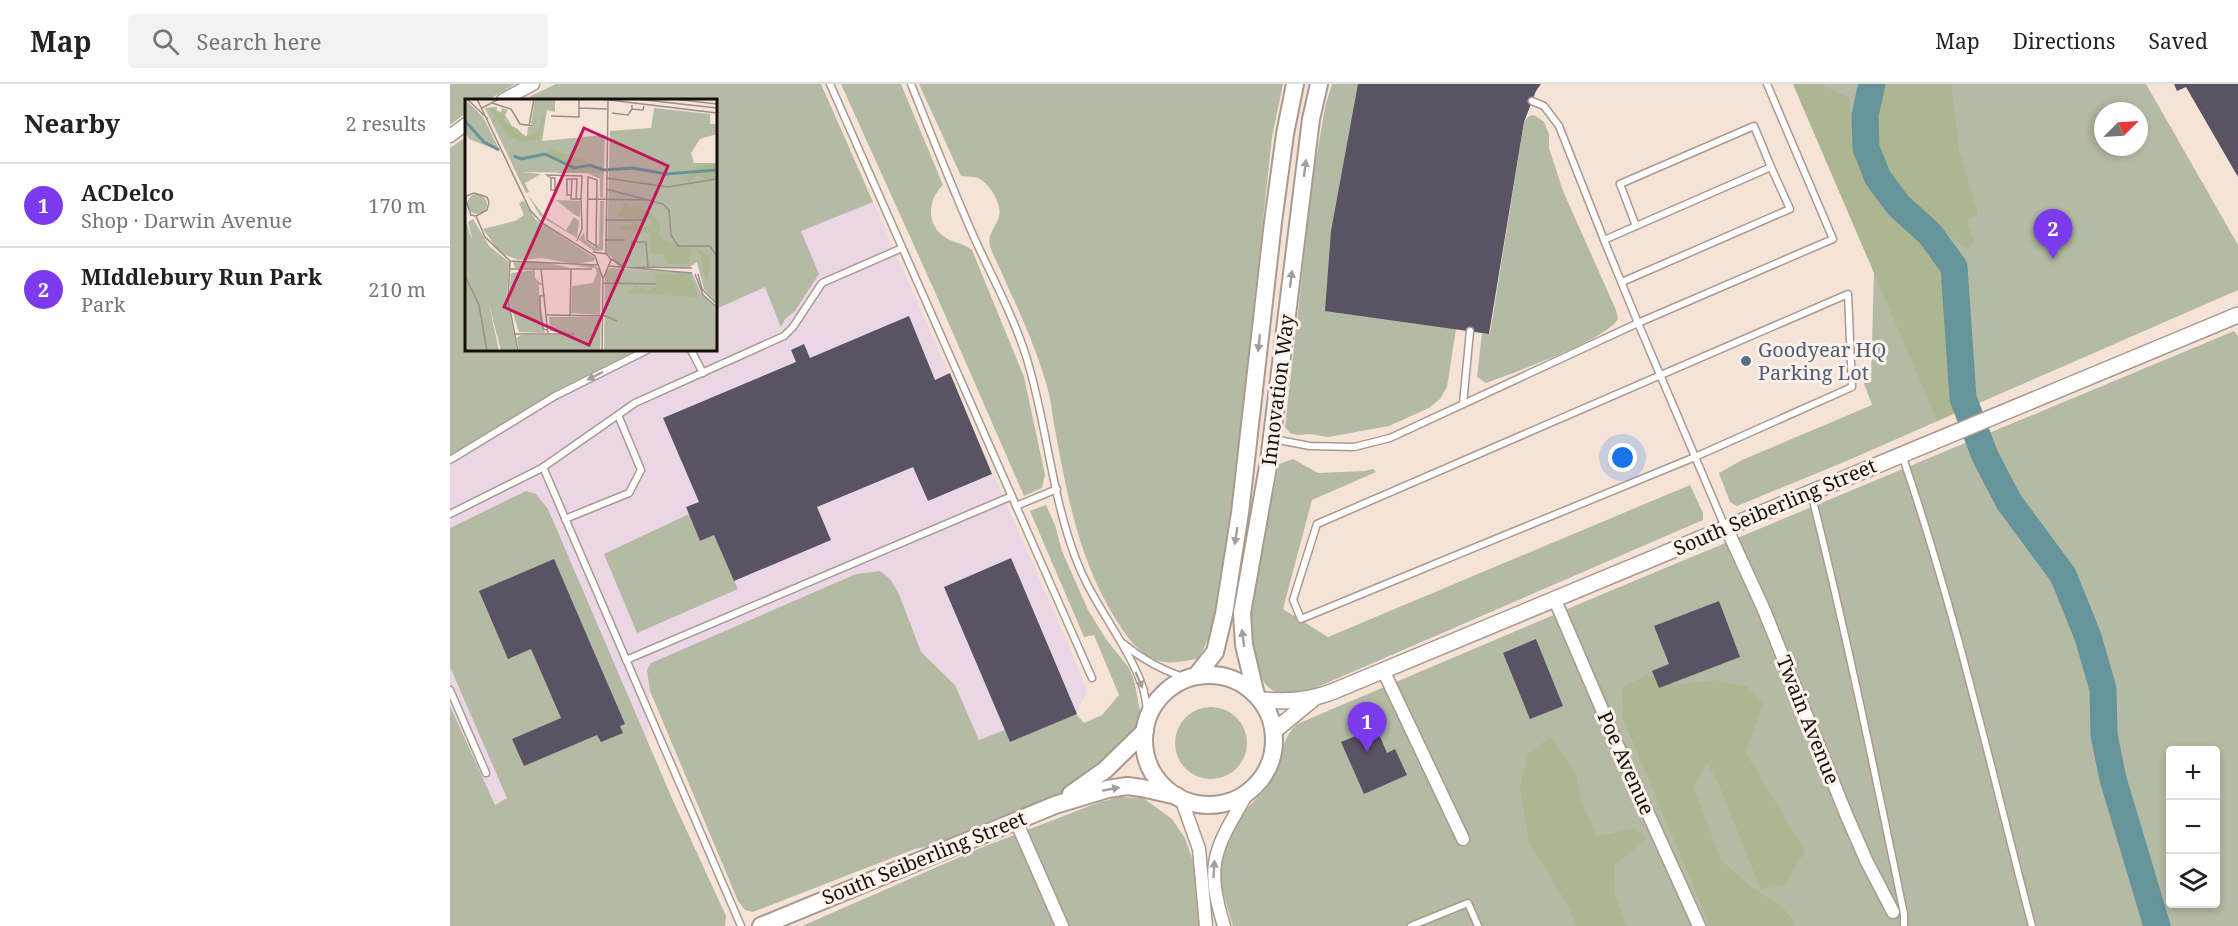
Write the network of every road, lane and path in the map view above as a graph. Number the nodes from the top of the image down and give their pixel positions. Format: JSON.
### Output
{"nodes":[{"id":1,"x":533,"y":84,"type":"edge"},
{"id":2,"x":830,"y":84,"type":"edge"},
{"id":3,"x":911,"y":84,"type":"edge"},
{"id":4,"x":1295,"y":84,"type":"edge"},
{"id":5,"x":1319,"y":84,"type":"edge"},
{"id":6,"x":1767,"y":84,"type":"edge"},
{"id":7,"x":505,"y":99,"type":"edge"},
{"id":8,"x":1532,"y":101,"type":"dead end"},
{"id":9,"x":465,"y":125,"type":"edge"},
{"id":10,"x":450,"y":136,"type":"edge"},
{"id":11,"x":1771,"y":167,"type":"junction"},
{"id":12,"x":1636,"y":226,"type":"junction"},
{"id":13,"x":1604,"y":240,"type":"junction"},
{"id":14,"x":902,"y":248,"type":"junction"},
{"id":15,"x":1622,"y":282,"type":"junction"},
{"id":16,"x":2238,"y":315,"type":"edge"},
{"id":17,"x":1638,"y":323,"type":"junction"},
{"id":18,"x":1470,"y":331,"type":"dead end"},
{"id":19,"x":645,"y":351,"type":"edge"},
{"id":20,"x":692,"y":351,"type":"edge"},
{"id":21,"x":703,"y":373,"type":"junction"},
{"id":22,"x":1660,"y":374,"type":"junction"},
{"id":23,"x":1463,"y":404,"type":"junction"},
{"id":24,"x":618,"y":415,"type":"junction"},
{"id":25,"x":1272,"y":439,"type":"junction"},
{"id":26,"x":1902,"y":454,"type":"junction"},
{"id":27,"x":1695,"y":456,"type":"junction"},
{"id":28,"x":450,"y":459,"type":"edge"},
{"id":29,"x":543,"y":467,"type":"junction"},
{"id":30,"x":1057,"y":489,"type":"junction"},
{"id":31,"x":1811,"y":492,"type":"junction"},
{"id":32,"x":1012,"y":496,"type":"junction"},
{"id":33,"x":1016,"y":506,"type":"junction"},
{"id":34,"x":450,"y":514,"type":"edge"},
{"id":35,"x":565,"y":519,"type":"junction"},
{"id":36,"x":1726,"y":528,"type":"junction"},
{"id":37,"x":1555,"y":600,"type":"junction"},
{"id":38,"x":1121,"y":642,"type":"junction"},
{"id":39,"x":626,"y":660,"type":"junction"},
{"id":40,"x":1383,"y":670,"type":"junction"},
{"id":41,"x":1192,"y":677,"type":"junction"},
{"id":42,"x":1092,"y":678,"type":"dead end"},
{"id":43,"x":450,"y":690,"type":"edge"},
{"id":44,"x":1259,"y":698,"type":"junction"},
{"id":45,"x":1313,"y":699,"type":"junction"},
{"id":46,"x":1147,"y":725,"type":"junction"},
{"id":47,"x":1274,"y":731,"type":"junction"},
{"id":48,"x":486,"y":772,"type":"dead end"},
{"id":49,"x":1248,"y":792,"type":"junction"},
{"id":50,"x":1179,"y":797,"type":"junction"},
{"id":51,"x":1055,"y":804,"type":"junction"},
{"id":52,"x":1016,"y":821,"type":"junction"},
{"id":53,"x":1463,"y":839,"type":"dead end"},
{"id":54,"x":1893,"y":912,"type":"dead end"},
{"id":55,"x":741,"y":926,"type":"edge"},
{"id":56,"x":760,"y":926,"type":"edge"},
{"id":57,"x":1062,"y":926,"type":"edge"},
{"id":58,"x":1206,"y":926,"type":"edge"},
{"id":59,"x":1224,"y":926,"type":"edge"},
{"id":60,"x":1411,"y":926,"type":"edge"},
{"id":61,"x":1478,"y":926,"type":"edge"},
{"id":62,"x":1699,"y":926,"type":"edge"},
{"id":63,"x":1904,"y":926,"type":"edge"},
{"id":64,"x":2032,"y":926,"type":"edge"}],
"edges":[{"from":1,"to":7,"type":"street"},
{"from":2,"to":14,"type":"lane"},
{"from":3,"to":30,"type":"lane"},
{"from":4,"to":41,"type":"main road","name":"Innovation Way","one_way":true},
{"from":25,"to":5,"type":"main road","name":"Innovation Way","one_way":true},
{"from":6,"to":17,"type":"lane"},
{"from":8,"to":13,"type":"lane"},
{"from":9,"to":10,"type":"street"},
{"from":11,"to":12,"type":"lane"},
{"from":11,"to":12,"type":"lane"},
{"from":11,"to":15,"type":"lane"},
{"from":12,"to":13,"type":"lane"},
{"from":13,"to":15,"type":"lane"},
{"from":14,"to":21,"type":"lane"},
{"from":14,"to":32,"type":"lane"},
{"from":15,"to":17,"type":"lane"},
{"from":16,"to":26,"type":"street","name":"South Seiberling Street"},
{"from":17,"to":22,"type":"lane"},
{"from":17,"to":23,"type":"lane"},
{"from":18,"to":23,"type":"lane"},
{"from":19,"to":28,"type":"lane","one_way":true},
{"from":20,"to":21,"type":"lane"},
{"from":21,"to":24,"type":"lane"},
{"from":22,"to":27,"type":"lane"},
{"from":22,"to":27,"type":"lane"},
{"from":22,"to":27,"type":"lane"},
{"from":23,"to":25,"type":"lane"},
{"from":24,"to":29,"type":"lane"},
{"from":24,"to":35,"type":"lane"},
{"from":44,"to":25,"type":"main road","name":"Innovation Way","one_way":true},
{"from":26,"to":31,"type":"street","name":"South Seiberling Street"},
{"from":26,"to":64,"type":"lane"},
{"from":27,"to":36,"type":"lane"},
{"from":29,"to":34,"type":"lane"},
{"from":29,"to":35,"type":"lane"},
{"from":30,"to":33,"type":"lane"},
{"from":30,"to":38,"type":"lane"},
{"from":31,"to":36,"type":"street","name":"South Seiberling Street"},
{"from":31,"to":63,"type":"lane"},
{"from":32,"to":33,"type":"lane"},
{"from":32,"to":39,"type":"lane"},
{"from":33,"to":42,"type":"lane"},
{"from":35,"to":39,"type":"lane"},
{"from":36,"to":37,"type":"street","name":"South Seiberling Street"},
{"from":36,"to":54,"type":"street","name":"Twain Avenue"},
{"from":37,"to":40,"type":"street","name":"South Seiberling Street"},
{"from":37,"to":62,"type":"street","name":"Poe Avenue"},
{"from":38,"to":41,"type":"lane"},
{"from":38,"to":46,"type":"lane","one_way":true},
{"from":39,"to":55,"type":"lane"},
{"from":40,"to":45,"type":"street","name":"South Seiberling Street"},
{"from":40,"to":53,"type":"street"},
{"from":41,"to":44,"type":"main road"},
{"from":41,"to":46,"type":"main road"},
{"from":43,"to":48,"type":"lane"},
{"from":44,"to":45,"type":"street","name":"South Seiberling Street"},
{"from":44,"to":47,"type":"main road"},
{"from":45,"to":47,"type":"street","name":"South Seiberling Street"},
{"from":46,"to":50,"type":"main road"},
{"from":46,"to":51,"type":"main road","name":"South Seiberling Street"},
{"from":47,"to":49,"type":"main road"},
{"from":49,"to":50,"type":"main road"},
{"from":59,"to":49,"type":"street","one_way":true},
{"from":51,"to":50,"type":"main road","name":"South Seiberling Street","one_way":true},
{"from":50,"to":58,"type":"street"},
{"from":51,"to":52,"type":"main road","name":"South Seiberling Street"},
{"from":52,"to":56,"type":"main road","name":"South Seiberling Street"},
{"from":52,"to":57,"type":"street"},
{"from":60,"to":61,"type":"lane"}]}
